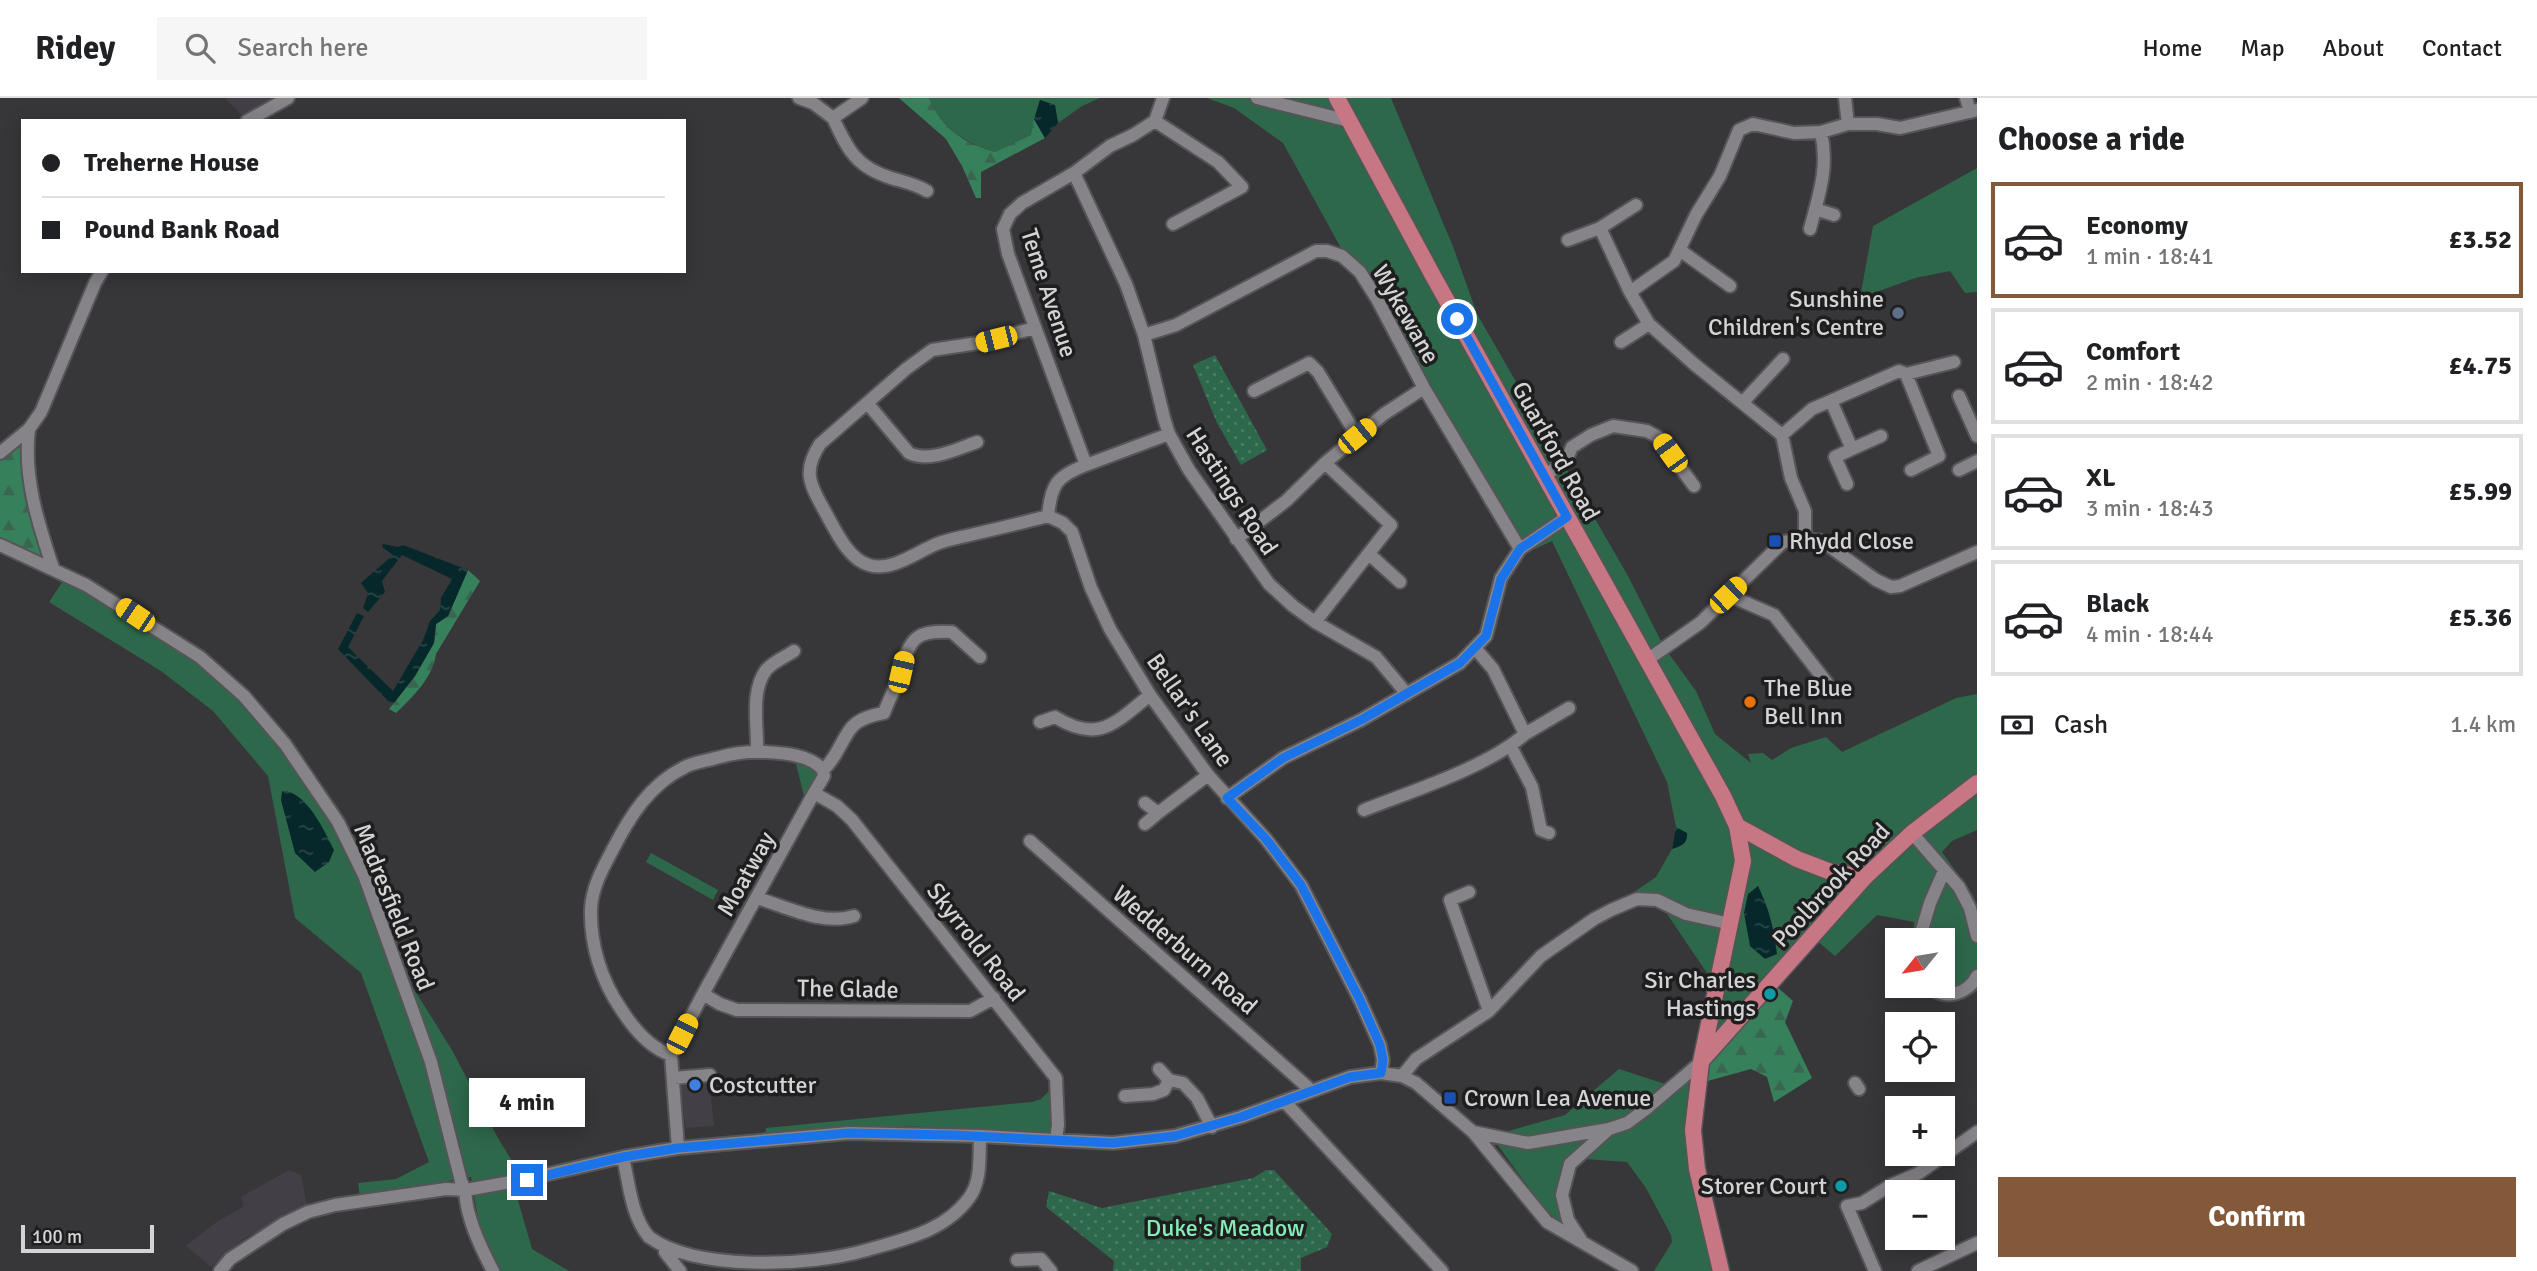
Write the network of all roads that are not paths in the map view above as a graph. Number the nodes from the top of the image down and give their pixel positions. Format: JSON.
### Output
{"nodes":[{"id":1,"x":288,"y":98,"type":"edge"},
{"id":2,"x":799,"y":98,"type":"edge"},
{"id":3,"x":862,"y":98,"type":"edge"},
{"id":4,"x":1163,"y":98,"type":"edge"},
{"id":5,"x":1257,"y":98,"type":"edge"},
{"id":6,"x":1338,"y":98,"type":"edge"},
{"id":7,"x":1845,"y":98,"type":"edge"},
{"id":8,"x":1966,"y":98,"type":"edge"},
{"id":9,"x":1973,"y":111,"type":"edge"},
{"id":10,"x":833,"y":118,"type":"junction"},
{"id":11,"x":251,"y":119,"type":"edge"},
{"id":12,"x":1155,"y":121,"type":"junction"},
{"id":13,"x":1349,"y":121,"type":"junction"},
{"id":14,"x":1848,"y":124,"type":"junction"},
{"id":15,"x":1821,"y":132,"type":"junction"},
{"id":16,"x":1074,"y":173,"type":"junction"},
{"id":17,"x":927,"y":191,"type":"dead end"},
{"id":18,"x":1636,"y":205,"type":"dead end"},
{"id":19,"x":1815,"y":209,"type":"junction"},
{"id":20,"x":1834,"y":215,"type":"dead end"},
{"id":21,"x":1173,"y":224,"type":"dead end"},
{"id":22,"x":1600,"y":228,"type":"junction"},
{"id":23,"x":1810,"y":229,"type":"dead end"},
{"id":24,"x":1568,"y":240,"type":"dead end"},
{"id":25,"x":1681,"y":251,"type":"junction"},
{"id":26,"x":101,"y":273,"type":"edge"},
{"id":27,"x":1730,"y":286,"type":"dead end"},
{"id":28,"x":1630,"y":292,"type":"junction"},
{"id":29,"x":1649,"y":324,"type":"junction"},
{"id":30,"x":1035,"y":328,"type":"junction"},
{"id":31,"x":1144,"y":335,"type":"junction"},
{"id":32,"x":1620,"y":342,"type":"dead end"},
{"id":33,"x":1783,"y":359,"type":"dead end"},
{"id":34,"x":1954,"y":362,"type":"dead end"},
{"id":35,"x":1903,"y":373,"type":"junction"},
{"id":36,"x":1424,"y":388,"type":"junction"},
{"id":37,"x":1254,"y":391,"type":"dead end"},
{"id":38,"x":1959,"y":396,"type":"dead end"},
{"id":39,"x":1831,"y":401,"type":"junction"},
{"id":40,"x":1743,"y":402,"type":"junction"},
{"id":41,"x":868,"y":404,"type":"junction"},
{"id":42,"x":29,"y":429,"type":"junction"},
{"id":43,"x":1169,"y":434,"type":"junction"},
{"id":44,"x":1782,"y":435,"type":"junction"},
{"id":45,"x":1357,"y":436,"type":"junction"},
{"id":46,"x":1881,"y":436,"type":"dead end"},
{"id":47,"x":1977,"y":436,"type":"edge"},
{"id":48,"x":977,"y":442,"type":"dead end"},
{"id":49,"x":1852,"y":449,"type":"junction"},
{"id":50,"x":0,"y":453,"type":"edge"},
{"id":51,"x":1977,"y":461,"type":"edge"},
{"id":52,"x":1325,"y":463,"type":"junction"},
{"id":53,"x":1086,"y":465,"type":"junction"},
{"id":54,"x":1911,"y":470,"type":"dead end"},
{"id":55,"x":1959,"y":470,"type":"dead end"},
{"id":56,"x":1544,"y":476,"type":"junction"},
{"id":57,"x":1847,"y":484,"type":"dead end"},
{"id":58,"x":1693,"y":486,"type":"dead end"},
{"id":59,"x":1048,"y":516,"type":"junction"},
{"id":60,"x":1567,"y":517,"type":"junction"},
{"id":61,"x":1805,"y":538,"type":"junction"},
{"id":62,"x":1236,"y":539,"type":"junction"},
{"id":63,"x":0,"y":545,"type":"edge"},
{"id":64,"x":1520,"y":549,"type":"junction"},
{"id":65,"x":1977,"y":552,"type":"edge"},
{"id":66,"x":1369,"y":554,"type":"junction"},
{"id":67,"x":53,"y":568,"type":"junction"},
{"id":68,"x":1400,"y":582,"type":"dead end"},
{"id":69,"x":1728,"y":595,"type":"junction"},
{"id":70,"x":1315,"y":622,"type":"junction"},
{"id":71,"x":1475,"y":648,"type":"junction"},
{"id":72,"x":794,"y":651,"type":"dead end"},
{"id":73,"x":980,"y":657,"type":"dead end"},
{"id":74,"x":1647,"y":660,"type":"junction"},
{"id":75,"x":1827,"y":683,"type":"dead end"},
{"id":76,"x":1407,"y":694,"type":"junction"},
{"id":77,"x":1150,"y":695,"type":"junction"},
{"id":78,"x":1569,"y":708,"type":"dead end"},
{"id":79,"x":1040,"y":722,"type":"dead end"},
{"id":80,"x":1525,"y":734,"type":"junction"},
{"id":81,"x":1511,"y":747,"type":"junction"},
{"id":82,"x":757,"y":752,"type":"junction"},
{"id":83,"x":823,"y":769,"type":"junction"},
{"id":84,"x":1208,"y":775,"type":"junction"},
{"id":85,"x":1977,"y":783,"type":"edge"},
{"id":86,"x":814,"y":793,"type":"junction"},
{"id":87,"x":1227,"y":798,"type":"junction"},
{"id":88,"x":1145,"y":803,"type":"dead end"},
{"id":89,"x":1364,"y":810,"type":"dead end"},
{"id":90,"x":1158,"y":813,"type":"junction"},
{"id":91,"x":1145,"y":824,"type":"dead end"},
{"id":92,"x":1737,"y":826,"type":"junction"},
{"id":93,"x":1541,"y":833,"type":"dead end"},
{"id":94,"x":1912,"y":833,"type":"junction"},
{"id":95,"x":1030,"y":841,"type":"dead end"},
{"id":96,"x":1944,"y":871,"type":"junction"},
{"id":97,"x":1865,"y":877,"type":"junction"},
{"id":98,"x":1469,"y":892,"type":"dead end"},
{"id":99,"x":757,"y":898,"type":"junction"},
{"id":100,"x":855,"y":916,"type":"dead end"},
{"id":101,"x":1731,"y":924,"type":"junction"},
{"id":102,"x":1923,"y":928,"type":"edge"},
{"id":103,"x":1977,"y":936,"type":"edge"},
{"id":104,"x":1977,"y":976,"type":"edge"},
{"id":105,"x":703,"y":994,"type":"junction"},
{"id":106,"x":1955,"y":994,"type":"edge"},
{"id":107,"x":994,"y":998,"type":"junction"},
{"id":108,"x":1489,"y":1011,"type":"junction"},
{"id":109,"x":671,"y":1055,"type":"junction"},
{"id":110,"x":1701,"y":1062,"type":"junction"},
{"id":111,"x":1159,"y":1069,"type":"dead end"},
{"id":112,"x":1381,"y":1073,"type":"junction"},
{"id":113,"x":710,"y":1075,"type":"dead end"},
{"id":114,"x":1402,"y":1076,"type":"junction"},
{"id":115,"x":673,"y":1078,"type":"junction"},
{"id":116,"x":1169,"y":1080,"type":"junction"},
{"id":117,"x":1312,"y":1091,"type":"junction"},
{"id":118,"x":1125,"y":1096,"type":"dead end"},
{"id":119,"x":1285,"y":1102,"type":"junction"},
{"id":120,"x":1212,"y":1126,"type":"junction"},
{"id":121,"x":1609,"y":1129,"type":"junction"},
{"id":122,"x":1473,"y":1132,"type":"junction"},
{"id":123,"x":1977,"y":1132,"type":"edge"},
{"id":124,"x":980,"y":1136,"type":"junction"},
{"id":125,"x":1056,"y":1140,"type":"junction"},
{"id":126,"x":678,"y":1148,"type":"junction"},
{"id":127,"x":623,"y":1157,"type":"junction"},
{"id":128,"x":466,"y":1190,"type":"junction"},
{"id":129,"x":1977,"y":1242,"type":"edge"},
{"id":130,"x":1584,"y":1244,"type":"junction"},
{"id":131,"x":665,"y":1252,"type":"junction"},
{"id":132,"x":1017,"y":1260,"type":"dead end"},
{"id":133,"x":801,"y":1269,"type":"edge"},
{"id":134,"x":220,"y":1271,"type":"edge"},
{"id":135,"x":493,"y":1271,"type":"edge"},
{"id":136,"x":680,"y":1271,"type":"edge"},
{"id":137,"x":1050,"y":1271,"type":"edge"},
{"id":138,"x":1442,"y":1271,"type":"edge"},
{"id":139,"x":1632,"y":1271,"type":"edge"},
{"id":140,"x":1721,"y":1271,"type":"edge"},
{"id":141,"x":1875,"y":1271,"type":"edge"},
{"id":142,"x":1918,"y":1271,"type":"edge"}],
"edges":[{"from":1,"to":11,"type":"street"},
{"from":2,"to":10,"type":"street"},
{"from":3,"to":10,"type":"street"},
{"from":4,"to":12,"type":"street"},
{"from":5,"to":13,"type":"street"},
{"from":6,"to":13,"type":"main road","name":"Guarlford Road"},
{"from":7,"to":14,"type":"street"},
{"from":8,"to":9,"type":"street"},
{"from":9,"to":14,"type":"street"},
{"from":10,"to":17,"type":"street"},
{"from":12,"to":16,"type":"street","name":"Teme Avenue"},
{"from":12,"to":21,"type":"street"},
{"from":13,"to":56,"type":"main road","name":"Guarlford Road"},
{"from":14,"to":15,"type":"street"},
{"from":15,"to":19,"type":"street"},
{"from":15,"to":25,"type":"street"},
{"from":16,"to":30,"type":"street","name":"Teme Avenue"},
{"from":16,"to":31,"type":"street","name":"Hastings Road"},
{"from":18,"to":22,"type":"street"},
{"from":19,"to":20,"type":"street"},
{"from":19,"to":23,"type":"street"},
{"from":22,"to":24,"type":"street"},
{"from":22,"to":28,"type":"street"},
{"from":25,"to":27,"type":"street"},
{"from":25,"to":28,"type":"street"},
{"from":26,"to":42,"type":"street"},
{"from":28,"to":29,"type":"street"},
{"from":29,"to":32,"type":"street"},
{"from":29,"to":40,"type":"street"},
{"from":30,"to":41,"type":"street"},
{"from":30,"to":53,"type":"street","name":"Teme Avenue"},
{"from":31,"to":36,"type":"street","name":"Wykewane"},
{"from":31,"to":43,"type":"street","name":"Hastings Road"},
{"from":33,"to":40,"type":"street"},
{"from":34,"to":35,"type":"street"},
{"from":35,"to":39,"type":"street"},
{"from":35,"to":54,"type":"street"},
{"from":36,"to":45,"type":"street"},
{"from":36,"to":64,"type":"street","name":"Wykewane"},
{"from":37,"to":45,"type":"street"},
{"from":38,"to":47,"type":"street"},
{"from":39,"to":44,"type":"street"},
{"from":39,"to":49,"type":"street"},
{"from":40,"to":44,"type":"street"},
{"from":41,"to":48,"type":"street"},
{"from":41,"to":59,"type":"street"},
{"from":42,"to":50,"type":"street"},
{"from":42,"to":67,"type":"street"},
{"from":43,"to":53,"type":"street"},
{"from":43,"to":62,"type":"street","name":"Hastings Road"},
{"from":44,"to":61,"type":"street"},
{"from":45,"to":52,"type":"street"},
{"from":46,"to":49,"type":"street"},
{"from":49,"to":57,"type":"street"},
{"from":51,"to":55,"type":"street"},
{"from":52,"to":62,"type":"street"},
{"from":52,"to":66,"type":"street"},
{"from":53,"to":59,"type":"street"},
{"from":56,"to":58,"type":"street"},
{"from":56,"to":60,"type":"main road","name":"Guarlford Road"},
{"from":59,"to":77,"type":"street","name":"Bellar's Lane"},
{"from":60,"to":64,"type":"street"},
{"from":60,"to":74,"type":"main road","name":"Guarlford Road"},
{"from":61,"to":65,"type":"street"},
{"from":61,"to":69,"type":"street"},
{"from":62,"to":70,"type":"street","name":"Hastings Road"},
{"from":63,"to":67,"type":"street","name":"Madresfield Road"},
{"from":64,"to":71,"type":"street"},
{"from":66,"to":68,"type":"street"},
{"from":66,"to":70,"type":"street"},
{"from":67,"to":128,"type":"street","name":"Madresfield Road"},
{"from":69,"to":74,"type":"street"},
{"from":69,"to":75,"type":"street"},
{"from":70,"to":76,"type":"street","name":"Hastings Road"},
{"from":71,"to":76,"type":"street"},
{"from":71,"to":80,"type":"street"},
{"from":72,"to":82,"type":"street"},
{"from":73,"to":83,"type":"street","name":"Moatway"},
{"from":74,"to":92,"type":"main road","name":"Guarlford Road"},
{"from":76,"to":87,"type":"street"},
{"from":77,"to":79,"type":"street"},
{"from":77,"to":84,"type":"street","name":"Bellar's Lane"},
{"from":78,"to":80,"type":"street"},
{"from":80,"to":81,"type":"street"},
{"from":81,"to":89,"type":"street"},
{"from":81,"to":93,"type":"street"},
{"from":82,"to":83,"type":"street"},
{"from":82,"to":109,"type":"street"},
{"from":83,"to":86,"type":"street","name":"Moatway"},
{"from":84,"to":87,"type":"street","name":"Bellar's Lane"},
{"from":84,"to":90,"type":"street"},
{"from":85,"to":94,"type":"main road","name":"Poolbrook Road"},
{"from":86,"to":99,"type":"street","name":"Moatway"},
{"from":86,"to":107,"type":"street","name":"Skyrrold Road"},
{"from":87,"to":112,"type":"street","name":"Bellar's Lane"},
{"from":88,"to":90,"type":"street"},
{"from":90,"to":91,"type":"street"},
{"from":92,"to":97,"type":"main road"},
{"from":92,"to":101,"type":"main road","name":"Guarlford Road"},
{"from":94,"to":96,"type":"street"},
{"from":94,"to":97,"type":"main road","name":"Poolbrook Road"},
{"from":95,"to":117,"type":"street","name":"Wedderburn Road"},
{"from":96,"to":102,"type":"street"},
{"from":96,"to":103,"type":"street"},
{"from":97,"to":110,"type":"main road","name":"Poolbrook Road"},
{"from":98,"to":108,"type":"street"},
{"from":99,"to":100,"type":"street"},
{"from":99,"to":105,"type":"street","name":"Moatway"},
{"from":101,"to":108,"type":"street"},
{"from":101,"to":110,"type":"main road","name":"Guarlford Road"},
{"from":104,"to":106,"type":"street"},
{"from":105,"to":107,"type":"street","name":"The Glade"},
{"from":105,"to":109,"type":"street","name":"Moatway"},
{"from":107,"to":125,"type":"street","name":"Skyrrold Road"},
{"from":108,"to":114,"type":"street"},
{"from":109,"to":115,"type":"street"},
{"from":110,"to":121,"type":"street"},
{"from":110,"to":140,"type":"main road","name":"Guarlford Road"},
{"from":111,"to":116,"type":"street"},
{"from":112,"to":114,"type":"street"},
{"from":112,"to":117,"type":"street"},
{"from":113,"to":115,"type":"street"},
{"from":114,"to":122,"type":"street"},
{"from":115,"to":126,"type":"street"},
{"from":116,"to":118,"type":"street"},
{"from":116,"to":120,"type":"street"},
{"from":117,"to":119,"type":"street"},
{"from":119,"to":120,"type":"street"},
{"from":119,"to":138,"type":"street"},
{"from":120,"to":125,"type":"street"},
{"from":121,"to":122,"type":"street"},
{"from":121,"to":130,"type":"street"},
{"from":122,"to":130,"type":"street"},
{"from":123,"to":141,"type":"street"},
{"from":124,"to":125,"type":"street"},
{"from":124,"to":126,"type":"street"},
{"from":124,"to":133,"type":"street"},
{"from":126,"to":127,"type":"street"},
{"from":127,"to":128,"type":"street"},
{"from":127,"to":131,"type":"street"},
{"from":128,"to":134,"type":"street"},
{"from":128,"to":135,"type":"street","name":"Madresfield Road"},
{"from":129,"to":142,"type":"street"},
{"from":130,"to":139,"type":"street"},
{"from":131,"to":133,"type":"street"},
{"from":131,"to":136,"type":"street"},
{"from":132,"to":137,"type":"street"}]}
